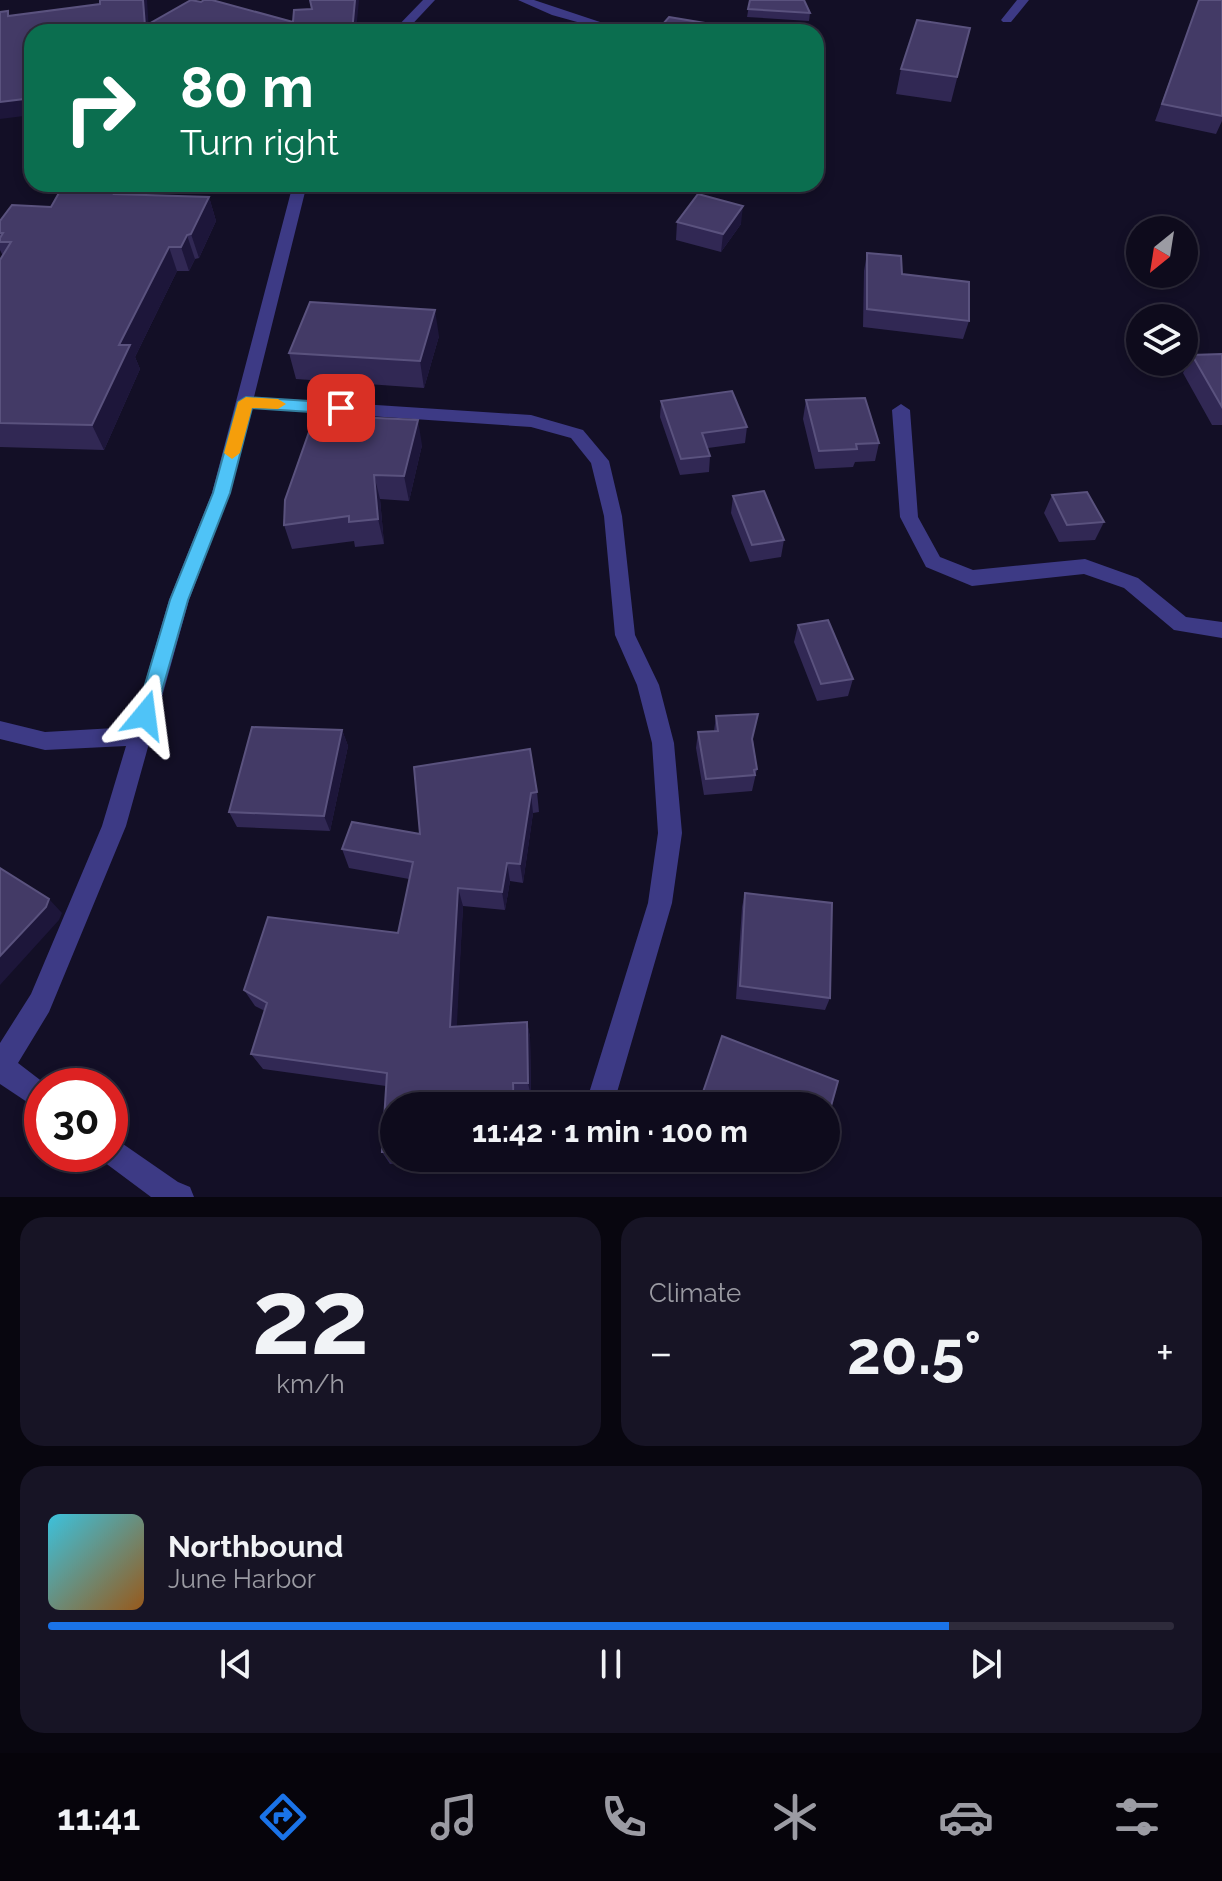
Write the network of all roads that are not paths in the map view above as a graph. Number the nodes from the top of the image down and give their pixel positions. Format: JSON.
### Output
{"nodes":[{"id":1,"x":429,"y":0,"type":"edge"},
{"id":2,"x":524,"y":0,"type":"edge"},
{"id":3,"x":1023,"y":0,"type":"edge"},
{"id":4,"x":1007,"y":20,"type":"dead end"},
{"id":5,"x":406,"y":24,"type":"edge"},
{"id":6,"x":598,"y":24,"type":"edge"},
{"id":7,"x":298,"y":192,"type":"edge"},
{"id":8,"x":246,"y":402,"type":"junction"},
{"id":9,"x":901,"y":410,"type":"dead end"},
{"id":10,"x":1222,"y":630,"type":"edge"},
{"id":11,"x":0,"y":730,"type":"edge"},
{"id":12,"x":139,"y":736,"type":"junction"},
{"id":13,"x":0,"y":1067,"type":"edge"},
{"id":14,"x":24,"y":1085,"type":"edge"},
{"id":15,"x":603,"y":1092,"type":"edge"},
{"id":16,"x":128,"y":1162,"type":"edge"},
{"id":17,"x":180,"y":1197,"type":"edge"}],
"edges":[{"from":1,"to":5,"type":"street"},
{"from":2,"to":6,"type":"street"},
{"from":3,"to":4,"type":"street"},
{"from":7,"to":8,"type":"street"},
{"from":8,"to":12,"type":"street"},
{"from":8,"to":15,"type":"street"},
{"from":9,"to":10,"type":"street"},
{"from":11,"to":12,"type":"street"},
{"from":12,"to":13,"type":"street"},
{"from":13,"to":14,"type":"street"},
{"from":16,"to":17,"type":"street"}]}
